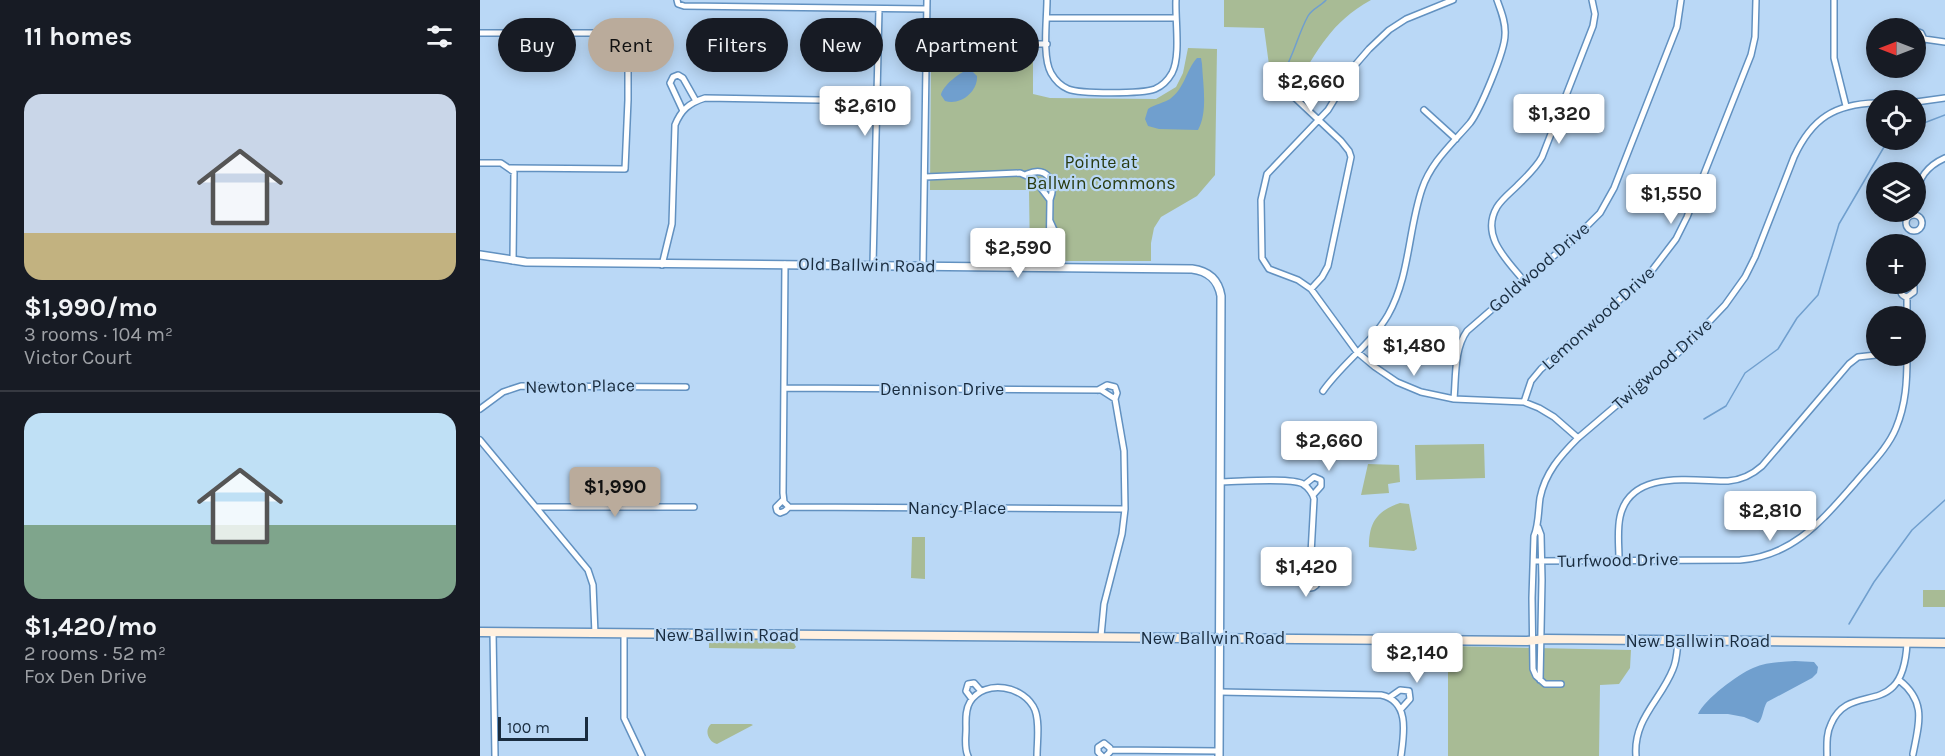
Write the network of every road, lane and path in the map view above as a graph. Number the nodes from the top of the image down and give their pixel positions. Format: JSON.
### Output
{"nodes":[{"id":1,"x":676,"y":0,"type":"edge"},
{"id":2,"x":927,"y":0,"type":"edge"},
{"id":3,"x":1047,"y":0,"type":"edge"},
{"id":4,"x":1176,"y":0,"type":"edge"},
{"id":5,"x":1453,"y":0,"type":"edge"},
{"id":6,"x":1497,"y":0,"type":"edge"},
{"id":7,"x":1592,"y":0,"type":"edge"},
{"id":8,"x":1681,"y":0,"type":"edge"},
{"id":9,"x":1756,"y":0,"type":"edge"},
{"id":10,"x":1834,"y":0,"type":"edge"},
{"id":11,"x":879,"y":9,"type":"junction"},
{"id":12,"x":926,"y":9,"type":"junction"},
{"id":13,"x":926,"y":18,"type":"edge"},
{"id":14,"x":1047,"y":18,"type":"junction"},
{"id":15,"x":1175,"y":18,"type":"junction"},
{"id":16,"x":480,"y":33,"type":"edge"},
{"id":17,"x":1926,"y":39,"type":"edge"},
{"id":18,"x":1945,"y":42,"type":"edge"},
{"id":19,"x":1039,"y":44,"type":"edge"},
{"id":20,"x":1047,"y":44,"type":"junction"},
{"id":21,"x":927,"y":72,"type":"edge"},
{"id":22,"x":1267,"y":81,"type":"dead end"},
{"id":23,"x":1945,"y":98,"type":"edge"},
{"id":24,"x":696,"y":101,"type":"junction"},
{"id":25,"x":877,"y":101,"type":"junction"},
{"id":26,"x":1926,"y":101,"type":"edge"},
{"id":27,"x":1866,"y":104,"type":"edge"},
{"id":28,"x":1846,"y":106,"type":"junction"},
{"id":29,"x":1424,"y":110,"type":"dead end"},
{"id":30,"x":683,"y":111,"type":"junction"},
{"id":31,"x":1319,"y":121,"type":"junction"},
{"id":32,"x":1456,"y":139,"type":"junction"},
{"id":33,"x":1945,"y":158,"type":"edge"},
{"id":34,"x":480,"y":163,"type":"edge"},
{"id":35,"x":510,"y":168,"type":"junction"},
{"id":36,"x":1926,"y":171,"type":"edge"},
{"id":37,"x":1027,"y":174,"type":"junction"},
{"id":38,"x":925,"y":177,"type":"junction"},
{"id":39,"x":1050,"y":200,"type":"junction"},
{"id":40,"x":1050,"y":219,"type":"junction"},
{"id":41,"x":480,"y":255,"type":"edge"},
{"id":42,"x":513,"y":261,"type":"junction"},
{"id":43,"x":785,"y":264,"type":"junction"},
{"id":44,"x":662,"y":265,"type":"junction"},
{"id":45,"x":873,"y":265,"type":"junction"},
{"id":46,"x":923,"y":266,"type":"junction"},
{"id":47,"x":1049,"y":267,"type":"junction"},
{"id":48,"x":1059,"y":267,"type":"junction"},
{"id":49,"x":1524,"y":281,"type":"junction"},
{"id":50,"x":1311,"y":290,"type":"junction"},
{"id":51,"x":1902,"y":294,"type":"edge"},
{"id":52,"x":1911,"y":294,"type":"edge"},
{"id":53,"x":1907,"y":297,"type":"junction"},
{"id":54,"x":1907,"y":306,"type":"edge"},
{"id":55,"x":1357,"y":352,"type":"junction"},
{"id":56,"x":1866,"y":356,"type":"edge"},
{"id":57,"x":1907,"y":366,"type":"edge"},
{"id":58,"x":686,"y":387,"type":"dead end"},
{"id":59,"x":785,"y":387,"type":"junction"},
{"id":60,"x":1098,"y":390,"type":"junction"},
{"id":61,"x":1323,"y":391,"type":"dead end"},
{"id":62,"x":1115,"y":399,"type":"junction"},
{"id":63,"x":1454,"y":399,"type":"junction"},
{"id":64,"x":1524,"y":402,"type":"junction"},
{"id":65,"x":480,"y":409,"type":"edge"},
{"id":66,"x":1578,"y":438,"type":"junction"},
{"id":67,"x":480,"y":440,"type":"edge"},
{"id":68,"x":1220,"y":482,"type":"junction"},
{"id":69,"x":1304,"y":485,"type":"junction"},
{"id":70,"x":1313,"y":495,"type":"junction"},
{"id":71,"x":783,"y":500,"type":"junction"},
{"id":72,"x":536,"y":507,"type":"junction"},
{"id":73,"x":694,"y":507,"type":"dead end"},
{"id":74,"x":789,"y":507,"type":"junction"},
{"id":75,"x":1125,"y":508,"type":"junction"},
{"id":76,"x":1538,"y":527,"type":"junction"},
{"id":77,"x":1619,"y":559,"type":"junction"},
{"id":78,"x":1534,"y":561,"type":"junction"},
{"id":79,"x":1542,"y":561,"type":"junction"},
{"id":80,"x":1310,"y":572,"type":"dead end"},
{"id":81,"x":480,"y":632,"type":"edge"},
{"id":82,"x":493,"y":632,"type":"junction"},
{"id":83,"x":595,"y":634,"type":"junction"},
{"id":84,"x":624,"y":634,"type":"junction"},
{"id":85,"x":1101,"y":636,"type":"junction"},
{"id":86,"x":1218,"y":639,"type":"junction"},
{"id":87,"x":1532,"y":640,"type":"junction"},
{"id":88,"x":1542,"y":640,"type":"junction"},
{"id":89,"x":1678,"y":641,"type":"junction"},
{"id":90,"x":1907,"y":643,"type":"junction"},
{"id":91,"x":1945,"y":643,"type":"edge"},
{"id":92,"x":1540,"y":680,"type":"junction"},
{"id":93,"x":1899,"y":680,"type":"junction"},
{"id":94,"x":1561,"y":684,"type":"dead end"},
{"id":95,"x":981,"y":691,"type":"junction"},
{"id":96,"x":1220,"y":692,"type":"junction"},
{"id":97,"x":1390,"y":697,"type":"junction"},
{"id":98,"x":972,"y":699,"type":"junction"},
{"id":99,"x":1401,"y":709,"type":"junction"},
{"id":100,"x":1111,"y":750,"type":"junction"},
{"id":101,"x":1219,"y":753,"type":"edge"},
{"id":102,"x":1912,"y":755,"type":"edge"},
{"id":103,"x":495,"y":756,"type":"edge"},
{"id":104,"x":642,"y":756,"type":"edge"},
{"id":105,"x":968,"y":756,"type":"edge"},
{"id":106,"x":1037,"y":756,"type":"edge"},
{"id":107,"x":1104,"y":756,"type":"edge"},
{"id":108,"x":1401,"y":756,"type":"edge"},
{"id":109,"x":1636,"y":756,"type":"edge"},
{"id":110,"x":1827,"y":756,"type":"edge"}],
"edges":[{"from":1,"to":11,"type":"street"},
{"from":2,"to":12,"type":"street"},
{"from":3,"to":14,"type":"street"},
{"from":4,"to":15,"type":"street"},
{"from":5,"to":31,"type":"street"},
{"from":6,"to":32,"type":"street"},
{"from":7,"to":49,"type":"street"},
{"from":8,"to":49,"type":"street","name":"Goldwood Drive"},
{"from":9,"to":64,"type":"street","name":"Lemonwood Drive"},
{"from":10,"to":28,"type":"street"},
{"from":11,"to":12,"type":"street"},
{"from":11,"to":25,"type":"street"},
{"from":12,"to":13,"type":"street"},
{"from":14,"to":15,"type":"street"},
{"from":14,"to":20,"type":"street"},
{"from":15,"to":20,"type":"street"},
{"from":16,"to":35,"type":"street"},
{"from":17,"to":18,"type":"street"},
{"from":19,"to":20,"type":"street"},
{"from":21,"to":38,"type":"street"},
{"from":22,"to":31,"type":"street"},
{"from":23,"to":26,"type":"street"},
{"from":24,"to":25,"type":"street"},
{"from":24,"to":30,"type":"street"},
{"from":24,"to":30,"type":"street"},
{"from":25,"to":45,"type":"street"},
{"from":27,"to":28,"type":"street","name":"Twigwood Drive"},
{"from":28,"to":66,"type":"street","name":"Twigwood Drive"},
{"from":29,"to":32,"type":"street"},
{"from":30,"to":44,"type":"street"},
{"from":31,"to":50,"type":"street"},
{"from":31,"to":50,"type":"street"},
{"from":32,"to":55,"type":"street"},
{"from":33,"to":36,"type":"street"},
{"from":34,"to":35,"type":"street"},
{"from":35,"to":42,"type":"street"},
{"from":37,"to":38,"type":"street"},
{"from":37,"to":39,"type":"street"},
{"from":37,"to":39,"type":"street"},
{"from":38,"to":46,"type":"street"},
{"from":39,"to":40,"type":"street"},
{"from":40,"to":47,"type":"street"},
{"from":40,"to":48,"type":"street"},
{"from":41,"to":42,"type":"street","name":"Old Ballwin Road"},
{"from":42,"to":44,"type":"street","name":"Old Ballwin Road"},
{"from":43,"to":44,"type":"street","name":"Old Ballwin Road"},
{"from":43,"to":45,"type":"street","name":"Old Ballwin Road"},
{"from":43,"to":59,"type":"street"},
{"from":45,"to":46,"type":"street","name":"Old Ballwin Road"},
{"from":46,"to":47,"type":"street","name":"Old Ballwin Road"},
{"from":47,"to":48,"type":"street","name":"Old Ballwin Road"},
{"from":48,"to":68,"type":"street","name":"Old Ballwin Road"},
{"from":49,"to":63,"type":"street","name":"Goldwood Drive"},
{"from":50,"to":55,"type":"street"},
{"from":51,"to":53,"type":"street"},
{"from":52,"to":53,"type":"street"},
{"from":53,"to":54,"type":"street"},
{"from":55,"to":61,"type":"street"},
{"from":55,"to":63,"type":"street"},
{"from":56,"to":77,"type":"street"},
{"from":57,"to":77,"type":"street","name":"Turfwood Drive"},
{"from":58,"to":65,"type":"street","name":"Newton Place"},
{"from":59,"to":60,"type":"street","name":"Dennison Drive"},
{"from":59,"to":71,"type":"street"},
{"from":60,"to":62,"type":"street","name":"Dennison Drive"},
{"from":60,"to":62,"type":"street","name":"Dennison Drive"},
{"from":62,"to":75,"type":"street"},
{"from":63,"to":64,"type":"street"},
{"from":64,"to":66,"type":"street"},
{"from":66,"to":76,"type":"street","name":"Twigwood Drive"},
{"from":67,"to":72,"type":"street"},
{"from":68,"to":69,"type":"street"},
{"from":68,"to":86,"type":"street","name":"Old Ballwin Road"},
{"from":69,"to":70,"type":"street"},
{"from":69,"to":70,"type":"street"},
{"from":70,"to":80,"type":"street"},
{"from":71,"to":74,"type":"street"},
{"from":71,"to":74,"type":"street"},
{"from":72,"to":73,"type":"street"},
{"from":72,"to":83,"type":"street"},
{"from":74,"to":75,"type":"street","name":"Nancy Place"},
{"from":75,"to":85,"type":"street"},
{"from":76,"to":78,"type":"street","name":"Twigwood Drive"},
{"from":76,"to":79,"type":"street","name":"Twigwood Drive"},
{"from":77,"to":79,"type":"street","name":"Turfwood Drive"},
{"from":78,"to":79,"type":"street","name":"Turfwood Drive"},
{"from":78,"to":87,"type":"street","name":"Twigwood Drive"},
{"from":79,"to":88,"type":"street","name":"Twigwood Drive"},
{"from":81,"to":82,"type":"main road","name":"New Ballwin Road"},
{"from":82,"to":83,"type":"main road","name":"New Ballwin Road"},
{"from":82,"to":103,"type":"street"},
{"from":83,"to":84,"type":"main road","name":"New Ballwin Road"},
{"from":84,"to":85,"type":"main road","name":"New Ballwin Road"},
{"from":84,"to":104,"type":"street"},
{"from":85,"to":86,"type":"main road","name":"New Ballwin Road"},
{"from":86,"to":87,"type":"main road","name":"New Ballwin Road"},
{"from":86,"to":96,"type":"street","name":"Old Ballwin Road"},
{"from":87,"to":88,"type":"main road","name":"New Ballwin Road"},
{"from":87,"to":92,"type":"street","name":"Twigwood Drive"},
{"from":88,"to":89,"type":"main road","name":"New Ballwin Road"},
{"from":88,"to":92,"type":"street","name":"Twigwood Drive"},
{"from":89,"to":90,"type":"main road","name":"New Ballwin Road"},
{"from":89,"to":109,"type":"street"},
{"from":90,"to":91,"type":"main road","name":"New Ballwin Road"},
{"from":90,"to":93,"type":"street"},
{"from":92,"to":94,"type":"street"},
{"from":93,"to":102,"type":"street"},
{"from":93,"to":110,"type":"street"},
{"from":95,"to":98,"type":"street"},
{"from":95,"to":98,"type":"street"},
{"from":95,"to":106,"type":"street"},
{"from":96,"to":97,"type":"street"},
{"from":96,"to":101,"type":"street","name":"Old Ballwin Road"},
{"from":97,"to":99,"type":"street"},
{"from":97,"to":99,"type":"street"},
{"from":98,"to":105,"type":"street"},
{"from":99,"to":108,"type":"street"},
{"from":100,"to":101,"type":"street"},
{"from":100,"to":107,"type":"street"},
{"from":100,"to":107,"type":"street"}]}
